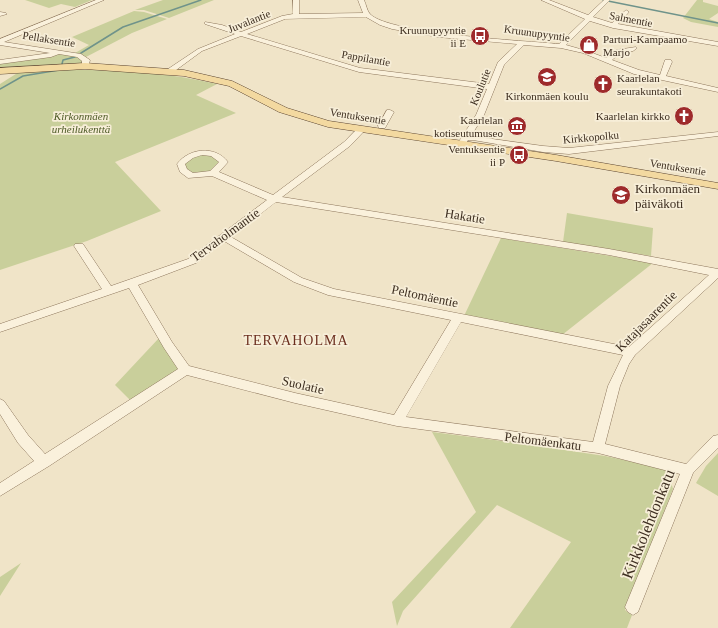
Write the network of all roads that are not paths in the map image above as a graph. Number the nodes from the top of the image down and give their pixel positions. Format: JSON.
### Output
{"nodes":[{"id":1,"x":101,"y":0,"type":"edge"},
{"id":2,"x":296,"y":0,"type":"edge"},
{"id":3,"x":361,"y":0,"type":"edge"},
{"id":4,"x":544,"y":0,"type":"edge"},
{"id":5,"x":606,"y":1,"type":"edge"},
{"id":6,"x":626,"y":12,"type":"dead end"},
{"id":7,"x":367,"y":15,"type":"junction"},
{"id":8,"x":296,"y":16,"type":"junction"},
{"id":9,"x":588,"y":18,"type":"junction"},
{"id":10,"x":207,"y":23,"type":"dead end"},
{"id":11,"x":613,"y":26,"type":"junction"},
{"id":12,"x":241,"y":34,"type":"junction"},
{"id":13,"x":0,"y":42,"type":"edge"},
{"id":14,"x":522,"y":42,"type":"junction"},
{"id":15,"x":718,"y":44,"type":"edge"},
{"id":16,"x":561,"y":46,"type":"junction"},
{"id":17,"x":634,"y":48,"type":"dead end"},
{"id":18,"x":60,"y":51,"type":"junction"},
{"id":19,"x":606,"y":61,"type":"junction"},
{"id":20,"x":0,"y":62,"type":"edge"},
{"id":21,"x":668,"y":62,"type":"dead end"},
{"id":22,"x":85,"y":66,"type":"junction"},
{"id":23,"x":0,"y":71,"type":"edge"},
{"id":24,"x":169,"y":71,"type":"junction"},
{"id":25,"x":662,"y":78,"type":"junction"},
{"id":26,"x":491,"y":87,"type":"junction"},
{"id":27,"x":718,"y":90,"type":"edge"},
{"id":28,"x":390,"y":112,"type":"dead end"},
{"id":29,"x":382,"y":126,"type":"dead end"},
{"id":30,"x":362,"y":130,"type":"junction"},
{"id":31,"x":718,"y":134,"type":"edge"},
{"id":32,"x":464,"y":141,"type":"junction"},
{"id":33,"x":213,"y":173,"type":"dead end"},
{"id":34,"x":718,"y":186,"type":"edge"},
{"id":35,"x":274,"y":199,"type":"junction"},
{"id":36,"x":224,"y":237,"type":"junction"},
{"id":37,"x":79,"y":246,"type":"dead end"},
{"id":38,"x":718,"y":272,"type":"edge"},
{"id":39,"x":132,"y":283,"type":"junction"},
{"id":40,"x":110,"y":291,"type":"junction"},
{"id":41,"x":458,"y":318,"type":"junction"},
{"id":42,"x":0,"y":328,"type":"edge"},
{"id":43,"x":631,"y":352,"type":"junction"},
{"id":44,"x":185,"y":370,"type":"junction"},
{"id":45,"x":0,"y":404,"type":"edge"},
{"id":46,"x":397,"y":421,"type":"junction"},
{"id":47,"x":718,"y":440,"type":"edge"},
{"id":48,"x":598,"y":448,"type":"junction"},
{"id":49,"x":44,"y":462,"type":"junction"},
{"id":50,"x":688,"y":470,"type":"junction"},
{"id":51,"x":0,"y":490,"type":"edge"},
{"id":52,"x":633,"y":607,"type":"dead end"}],
"edges":[{"from":1,"to":13,"type":"street"},
{"from":2,"to":8,"type":"street"},
{"from":3,"to":7,"type":"street"},
{"from":4,"to":9,"type":"street","name":"Salmentie"},
{"from":5,"to":9,"type":"street"},
{"from":6,"to":11,"type":"street"},
{"from":7,"to":8,"type":"street","name":"Juvalantie"},
{"from":7,"to":14,"type":"street","name":"Kruunupyyntie"},
{"from":8,"to":12,"type":"street","name":"Juvalantie"},
{"from":9,"to":11,"type":"street","name":"Salmentie"},
{"from":9,"to":16,"type":"street"},
{"from":10,"to":12,"type":"street","name":"Pappilantie"},
{"from":11,"to":15,"type":"street","name":"Salmentie"},
{"from":12,"to":24,"type":"street","name":"Juvalantie"},
{"from":12,"to":26,"type":"street","name":"Pappilantie"},
{"from":13,"to":18,"type":"street","name":"Pellaksentie"},
{"from":14,"to":16,"type":"street","name":"Kruunupyyntie"},
{"from":14,"to":26,"type":"street","name":"Koulutie"},
{"from":16,"to":19,"type":"street","name":"Kruunupyyntie"},
{"from":17,"to":19,"type":"street"},
{"from":18,"to":20,"type":"street"},
{"from":18,"to":22,"type":"street","name":"Pellaksentie"},
{"from":19,"to":25,"type":"street","name":"Kruunupyyntie"},
{"from":21,"to":25,"type":"street"},
{"from":22,"to":23,"type":"main road","name":"Ventuksentie"},
{"from":22,"to":24,"type":"main road","name":"Ventuksentie"},
{"from":24,"to":30,"type":"main road","name":"Ventuksentie"},
{"from":25,"to":27,"type":"street","name":"Kruunupyyntie"},
{"from":26,"to":32,"type":"street","name":"Koulutie"},
{"from":28,"to":29,"type":"street"},
{"from":30,"to":32,"type":"main road","name":"Ventuksentie"},
{"from":30,"to":35,"type":"street","name":"Tervaholmantie"},
{"from":31,"to":32,"type":"street","name":"Kirkkopolku"},
{"from":32,"to":34,"type":"main road","name":"Ventuksentie"},
{"from":33,"to":35,"type":"street","name":"Hakatie"},
{"from":35,"to":36,"type":"street","name":"Tervaholmantie"},
{"from":35,"to":38,"type":"street","name":"Hakatie"},
{"from":36,"to":39,"type":"street","name":"Tervaholmantie"},
{"from":36,"to":41,"type":"street","name":"Peltomäentie"},
{"from":37,"to":40,"type":"street"},
{"from":38,"to":43,"type":"street","name":"Katajasaarentie"},
{"from":39,"to":40,"type":"street","name":"Tervaholmantie"},
{"from":39,"to":44,"type":"street"},
{"from":40,"to":42,"type":"street","name":"Tervaholmantie"},
{"from":41,"to":43,"type":"street","name":"Peltomäentie"},
{"from":41,"to":46,"type":"street"},
{"from":43,"to":48,"type":"street","name":"Katajasaarentie"},
{"from":44,"to":46,"type":"street","name":"Suolatie"},
{"from":44,"to":49,"type":"street"},
{"from":45,"to":49,"type":"street"},
{"from":46,"to":48,"type":"street","name":"Peltomäenkatu"},
{"from":47,"to":50,"type":"street","name":"Kirkkolehdonkatu"},
{"from":48,"to":50,"type":"street","name":"Peltomäenkatu"},
{"from":49,"to":51,"type":"street"},
{"from":50,"to":52,"type":"street","name":"Kirkkolehdonkatu"}]}
